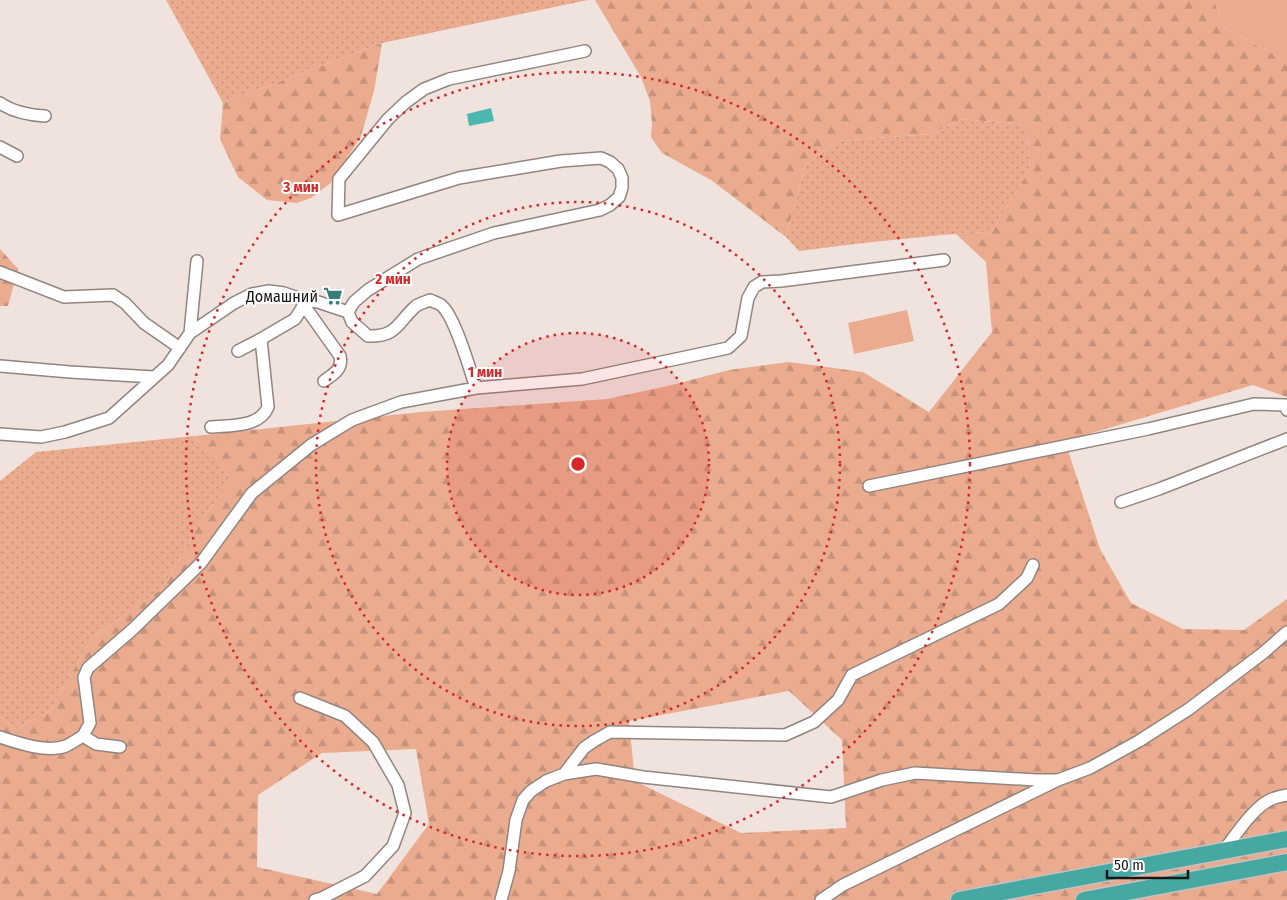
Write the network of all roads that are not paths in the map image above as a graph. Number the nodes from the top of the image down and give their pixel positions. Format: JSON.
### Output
{"nodes":[{"id":1,"x":585,"y":51,"type":"dead end"},
{"id":2,"x":0,"y":103,"type":"edge"},
{"id":3,"x":45,"y":116,"type":"dead end"},
{"id":4,"x":0,"y":147,"type":"edge"},
{"id":5,"x":17,"y":156,"type":"dead end"},
{"id":6,"x":944,"y":260,"type":"dead end"},
{"id":7,"x":197,"y":261,"type":"dead end"},
{"id":8,"x":0,"y":272,"type":"edge"},
{"id":9,"x":303,"y":302,"type":"junction"},
{"id":10,"x":348,"y":312,"type":"junction"},
{"id":11,"x":190,"y":333,"type":"junction"},
{"id":12,"x":261,"y":339,"type":"junction"},
{"id":13,"x":180,"y":348,"type":"junction"},
{"id":14,"x":238,"y":351,"type":"dead end"},
{"id":15,"x":0,"y":366,"type":"edge"},
{"id":16,"x":154,"y":377,"type":"junction"},
{"id":17,"x":324,"y":381,"type":"dead end"},
{"id":18,"x":476,"y":388,"type":"junction"},
{"id":19,"x":1287,"y":410,"type":"edge"},
{"id":20,"x":211,"y":427,"type":"dead end"},
{"id":21,"x":0,"y":434,"type":"edge"},
{"id":22,"x":1287,"y":439,"type":"edge"},
{"id":23,"x":869,"y":486,"type":"dead end"},
{"id":24,"x":1121,"y":502,"type":"dead end"},
{"id":25,"x":1033,"y":565,"type":"dead end"},
{"id":26,"x":1287,"y":632,"type":"edge"},
{"id":27,"x":300,"y":698,"type":"dead end"},
{"id":28,"x":84,"y":736,"type":"junction"},
{"id":29,"x":0,"y":737,"type":"edge"},
{"id":30,"x":120,"y":747,"type":"dead end"},
{"id":31,"x":564,"y":774,"type":"junction"},
{"id":32,"x":1058,"y":780,"type":"junction"},
{"id":33,"x":1287,"y":795,"type":"edge"},
{"id":34,"x":1287,"y":839,"type":"edge"},
{"id":35,"x":1224,"y":850,"type":"junction"},
{"id":36,"x":1287,"y":862,"type":"edge"},
{"id":37,"x":315,"y":900,"type":"edge"},
{"id":38,"x":501,"y":900,"type":"edge"},
{"id":39,"x":822,"y":900,"type":"edge"},
{"id":40,"x":959,"y":900,"type":"edge"},
{"id":41,"x":1084,"y":900,"type":"edge"}],
"edges":[{"from":1,"to":10,"type":"street"},
{"from":2,"to":3,"type":"street"},
{"from":4,"to":5,"type":"street"},
{"from":6,"to":18,"type":"street"},
{"from":7,"to":11,"type":"street"},
{"from":8,"to":13,"type":"street"},
{"from":9,"to":10,"type":"street"},
{"from":9,"to":11,"type":"street"},
{"from":9,"to":12,"type":"street"},
{"from":9,"to":17,"type":"street"},
{"from":10,"to":18,"type":"street"},
{"from":11,"to":13,"type":"street"},
{"from":12,"to":14,"type":"street"},
{"from":12,"to":20,"type":"street"},
{"from":13,"to":16,"type":"street"},
{"from":15,"to":16,"type":"street"},
{"from":16,"to":21,"type":"street"},
{"from":18,"to":28,"type":"street"},
{"from":19,"to":23,"type":"street"},
{"from":22,"to":24,"type":"street"},
{"from":25,"to":31,"type":"street"},
{"from":26,"to":32,"type":"street"},
{"from":27,"to":37,"type":"street"},
{"from":28,"to":29,"type":"street"},
{"from":28,"to":30,"type":"street"},
{"from":31,"to":32,"type":"street"},
{"from":31,"to":38,"type":"street"},
{"from":32,"to":39,"type":"street"},
{"from":33,"to":35,"type":"street"},
{"from":34,"to":35,"type":"highway"},
{"from":35,"to":40,"type":"highway"},
{"from":36,"to":41,"type":"highway"}]}
